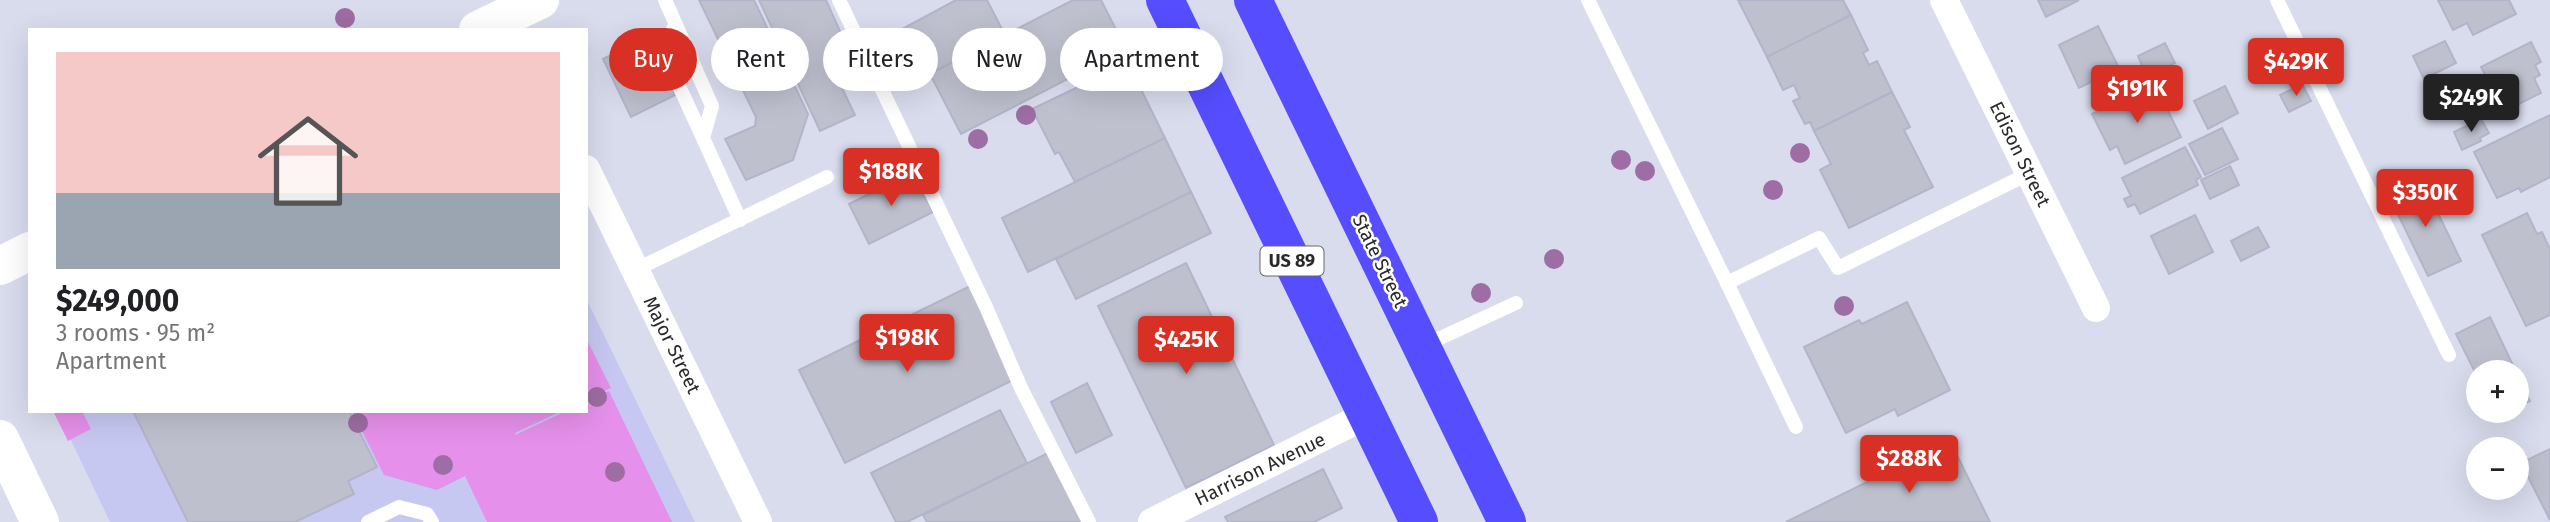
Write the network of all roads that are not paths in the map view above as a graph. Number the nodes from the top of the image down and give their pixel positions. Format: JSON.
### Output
{"nodes":[{"id":1,"x":665,"y":0,"type":"edge"},
{"id":2,"x":839,"y":0,"type":"edge"},
{"id":3,"x":1166,"y":0,"type":"edge"},
{"id":4,"x":1253,"y":0,"type":"edge"},
{"id":5,"x":1588,"y":0,"type":"edge"},
{"id":6,"x":1944,"y":0,"type":"edge"},
{"id":7,"x":2277,"y":0,"type":"edge"},
{"id":8,"x":520,"y":11,"type":"edge"},
{"id":9,"x":676,"y":24,"type":"junction"},
{"id":10,"x":482,"y":28,"type":"edge"},
{"id":11,"x":704,"y":138,"type":"junction"},
{"id":12,"x":588,"y":173,"type":"edge"},
{"id":13,"x":2030,"y":173,"type":"junction"},
{"id":14,"x":827,"y":177,"type":"dead end"},
{"id":15,"x":740,"y":220,"type":"junction"},
{"id":16,"x":28,"y":252,"type":"edge"},
{"id":17,"x":0,"y":266,"type":"edge"},
{"id":18,"x":635,"y":270,"type":"junction"},
{"id":19,"x":1727,"y":283,"type":"junction"},
{"id":20,"x":1516,"y":303,"type":"dead end"},
{"id":21,"x":2096,"y":308,"type":"dead end"},
{"id":22,"x":1422,"y":347,"type":"junction"},
{"id":23,"x":2449,"y":355,"type":"dead end"},
{"id":24,"x":1367,"y":415,"type":"junction"},
{"id":25,"x":1796,"y":427,"type":"dead end"},
{"id":26,"x":0,"y":439,"type":"edge"},
{"id":27,"x":40,"y":522,"type":"edge"},
{"id":28,"x":368,"y":522,"type":"edge"},
{"id":29,"x":432,"y":522,"type":"edge"},
{"id":30,"x":758,"y":522,"type":"edge"},
{"id":31,"x":1089,"y":522,"type":"edge"},
{"id":32,"x":1152,"y":522,"type":"edge"},
{"id":33,"x":1419,"y":522,"type":"edge"},
{"id":34,"x":1507,"y":522,"type":"edge"}],
"edges":[{"from":1,"to":9,"type":"lane"},
{"from":2,"to":31,"type":"lane"},
{"from":3,"to":24,"type":"main road","number":"US 89"},
{"from":4,"to":22,"type":"main road","name":"State Street"},
{"from":5,"to":19,"type":"lane"},
{"from":6,"to":13,"type":"street","name":"Edison Street"},
{"from":7,"to":23,"type":"lane"},
{"from":8,"to":10,"type":"street"},
{"from":9,"to":11,"type":"lane"},
{"from":9,"to":11,"type":"lane"},
{"from":11,"to":15,"type":"lane"},
{"from":12,"to":18,"type":"street","name":"Major Street"},
{"from":13,"to":19,"type":"lane"},
{"from":13,"to":21,"type":"street","name":"Edison Street"},
{"from":14,"to":15,"type":"lane"},
{"from":15,"to":18,"type":"lane"},
{"from":16,"to":17,"type":"street"},
{"from":18,"to":30,"type":"street","name":"Major Street"},
{"from":19,"to":25,"type":"lane"},
{"from":20,"to":22,"type":"lane"},
{"from":22,"to":34,"type":"main road","name":"State Street"},
{"from":24,"to":32,"type":"street","name":"Harrison Avenue"},
{"from":24,"to":33,"type":"main road","number":"US 89"},
{"from":26,"to":27,"type":"street"},
{"from":28,"to":29,"type":"lane"}]}
